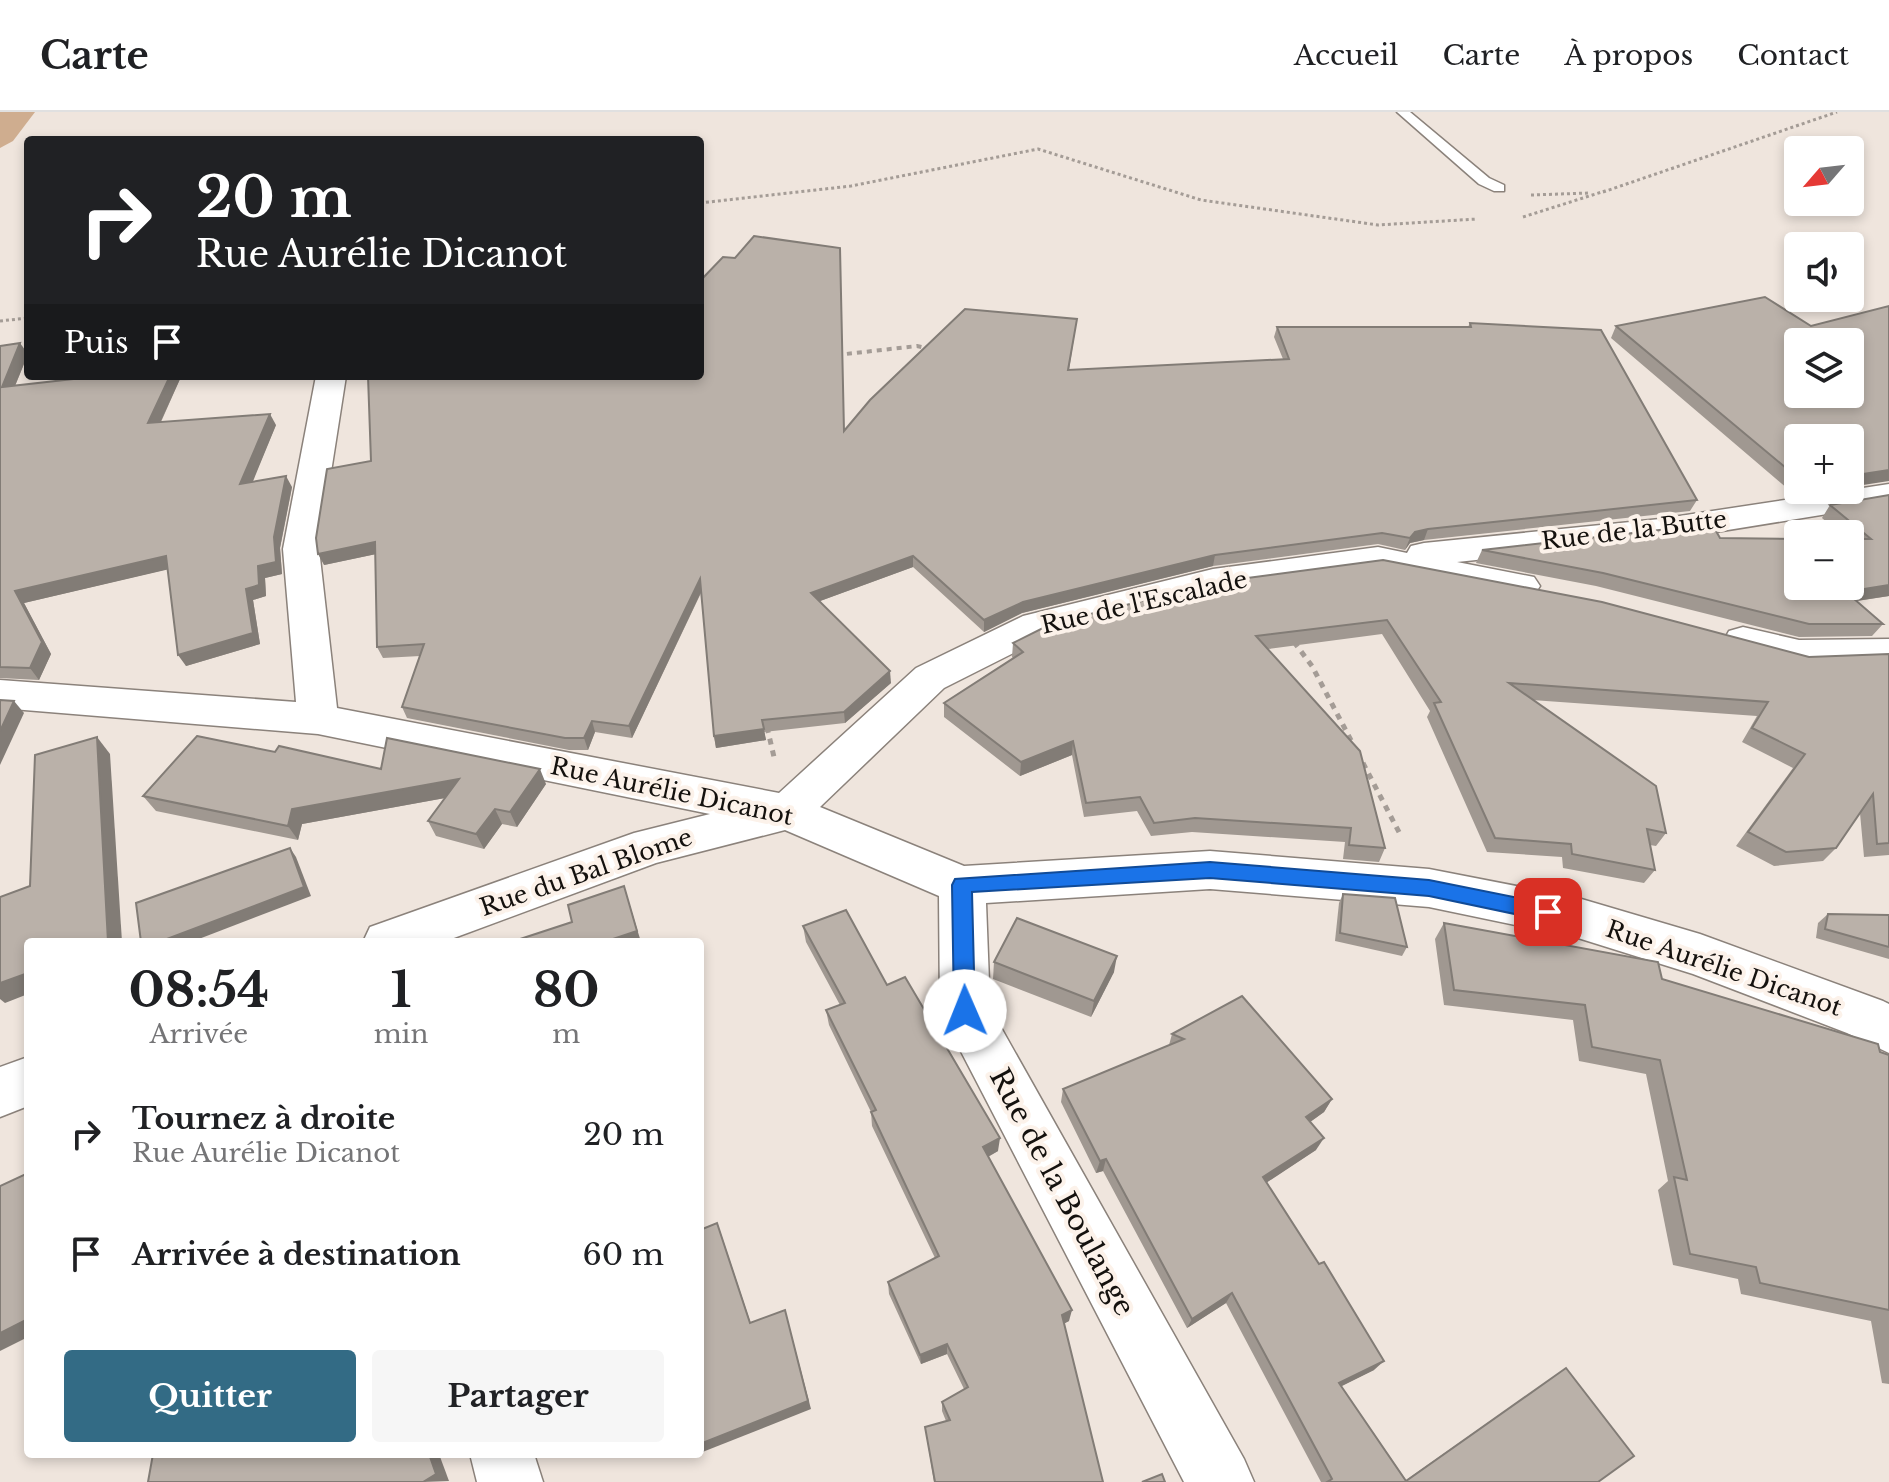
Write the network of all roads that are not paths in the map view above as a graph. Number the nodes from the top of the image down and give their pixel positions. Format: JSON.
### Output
{"nodes":[{"id":1,"x":1403,"y":112,"type":"edge"},
{"id":2,"x":1499,"y":188,"type":"road end"},
{"id":3,"x":330,"y":380,"type":"edge"},
{"id":4,"x":1889,"y":494,"type":"edge"},
{"id":5,"x":1378,"y":559,"type":"junction"},
{"id":6,"x":1549,"y":592,"type":"edge"},
{"id":7,"x":1712,"y":631,"type":"edge"},
{"id":8,"x":1889,"y":652,"type":"edge"},
{"id":9,"x":0,"y":694,"type":"edge"},
{"id":10,"x":318,"y":719,"type":"junction"},
{"id":11,"x":787,"y":812,"type":"junction"},
{"id":12,"x":962,"y":885,"type":"junction"},
{"id":13,"x":398,"y":938,"type":"edge"},
{"id":14,"x":1889,"y":1030,"type":"edge"},
{"id":15,"x":24,"y":1083,"type":"edge"},
{"id":16,"x":0,"y":1092,"type":"edge"},
{"id":17,"x":503,"y":1458,"type":"edge"},
{"id":18,"x":510,"y":1482,"type":"edge"},
{"id":19,"x":1221,"y":1482,"type":"edge"}],
"edges":[{"from":1,"to":2,"type":"lane"},
{"from":3,"to":10,"type":"street"},
{"from":4,"to":5,"type":"street","name":"Rue de la Butte"},
{"from":5,"to":6,"type":"street","name":"Rue de l'Escalade"},
{"from":5,"to":11,"type":"street","name":"Rue de l'Escalade"},
{"from":7,"to":8,"type":"street"},
{"from":9,"to":10,"type":"street","name":"Rue Aurélie Dicanot"},
{"from":10,"to":11,"type":"street","name":"Rue Aurélie Dicanot"},
{"from":11,"to":12,"type":"street","name":"Rue Aurélie Dicanot"},
{"from":11,"to":13,"type":"street","name":"Rue du Bal Blome"},
{"from":12,"to":14,"type":"street","name":"Rue Aurélie Dicanot"},
{"from":12,"to":19,"type":"street","name":"Rue de la Boulange"},
{"from":15,"to":16,"type":"street"},
{"from":17,"to":18,"type":"street"}]}
